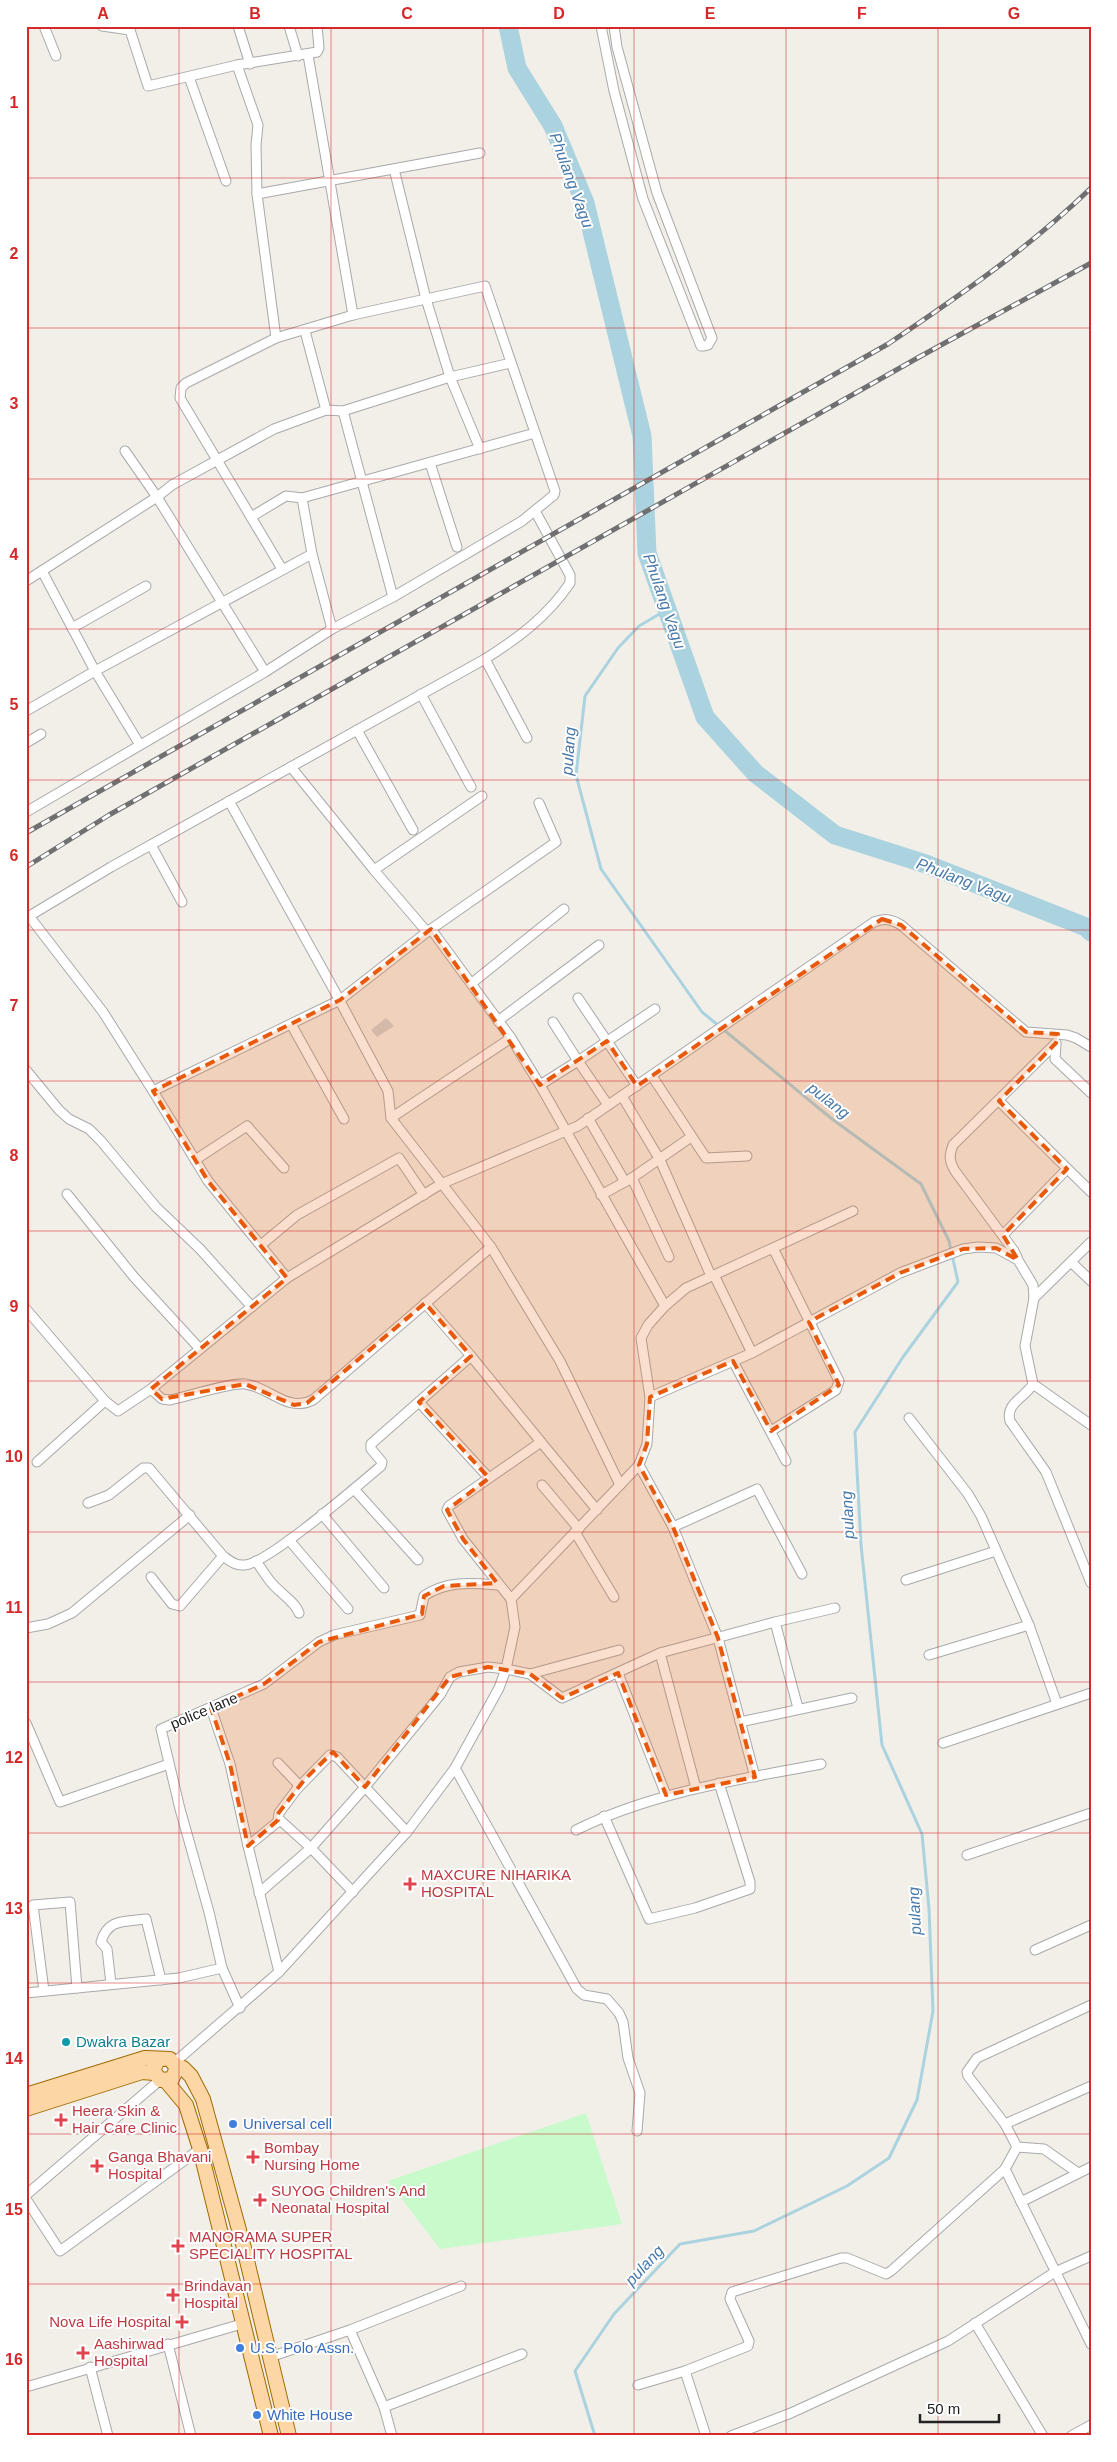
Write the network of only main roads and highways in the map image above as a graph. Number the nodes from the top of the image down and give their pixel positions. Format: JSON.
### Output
{"nodes":[{"id":1,"x":158,"y":2060,"type":"junction"},
{"id":2,"x":175,"y":2064,"type":"junction"},
{"id":3,"x":160,"y":2078,"type":"junction"},
{"id":4,"x":26,"y":2095,"type":"edge"},
{"id":5,"x":26,"y":2109,"type":"edge"},
{"id":6,"x":271,"y":2436,"type":"edge"},
{"id":7,"x":289,"y":2436,"type":"edge"}],
"edges":[{"from":1,"to":2,"type":"main road"},
{"from":1,"to":3,"type":"main road"},
{"from":1,"to":4,"type":"main road"},
{"from":2,"to":3,"type":"main road"},
{"from":2,"to":7,"type":"main road"},
{"from":3,"to":5,"type":"main road"},
{"from":3,"to":6,"type":"main road"}]}
